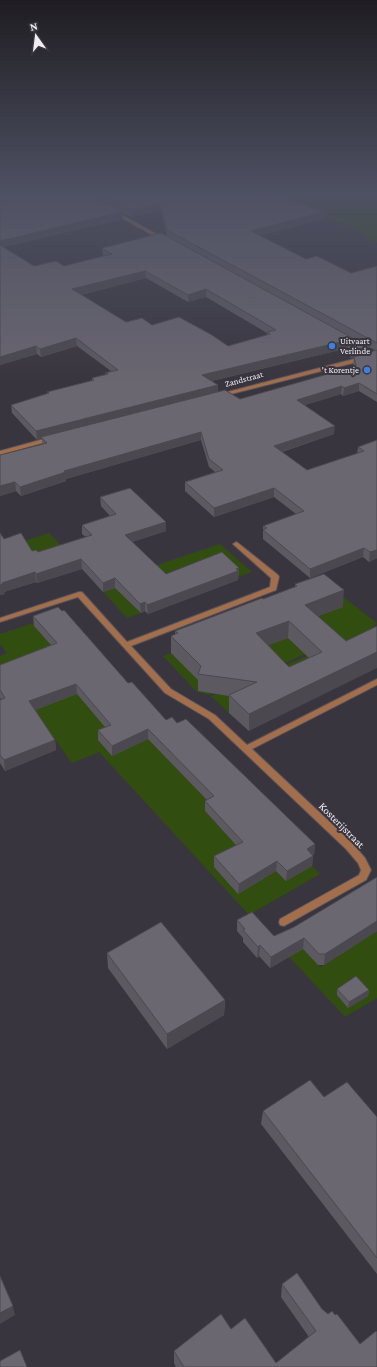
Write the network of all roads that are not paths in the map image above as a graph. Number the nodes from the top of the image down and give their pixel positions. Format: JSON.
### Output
{"nodes":[{"id":1,"x":375,"y":354,"type":"edge"},
{"id":2,"x":213,"y":397,"type":"edge"},
{"id":3,"x":59,"y":437,"type":"edge"},
{"id":4,"x":0,"y":453,"type":"edge"},
{"id":5,"x":236,"y":544,"type":"dead end"},
{"id":6,"x":0,"y":620,"type":"edge"},
{"id":7,"x":126,"y":645,"type":"junction"},
{"id":8,"x":377,"y":682,"type":"edge"},
{"id":9,"x":244,"y":748,"type":"junction"},
{"id":10,"x":284,"y":922,"type":"dead end"}],
"edges":[{"from":1,"to":2,"type":"street","name":"Zandstraat"},
{"from":3,"to":4,"type":"street"},
{"from":5,"to":7,"type":"street"},
{"from":6,"to":7,"type":"street","name":"Kosterijstraat"},
{"from":7,"to":9,"type":"street","name":"Kosterijstraat"},
{"from":8,"to":9,"type":"street"},
{"from":9,"to":10,"type":"street","name":"Kosterijstraat"}]}
